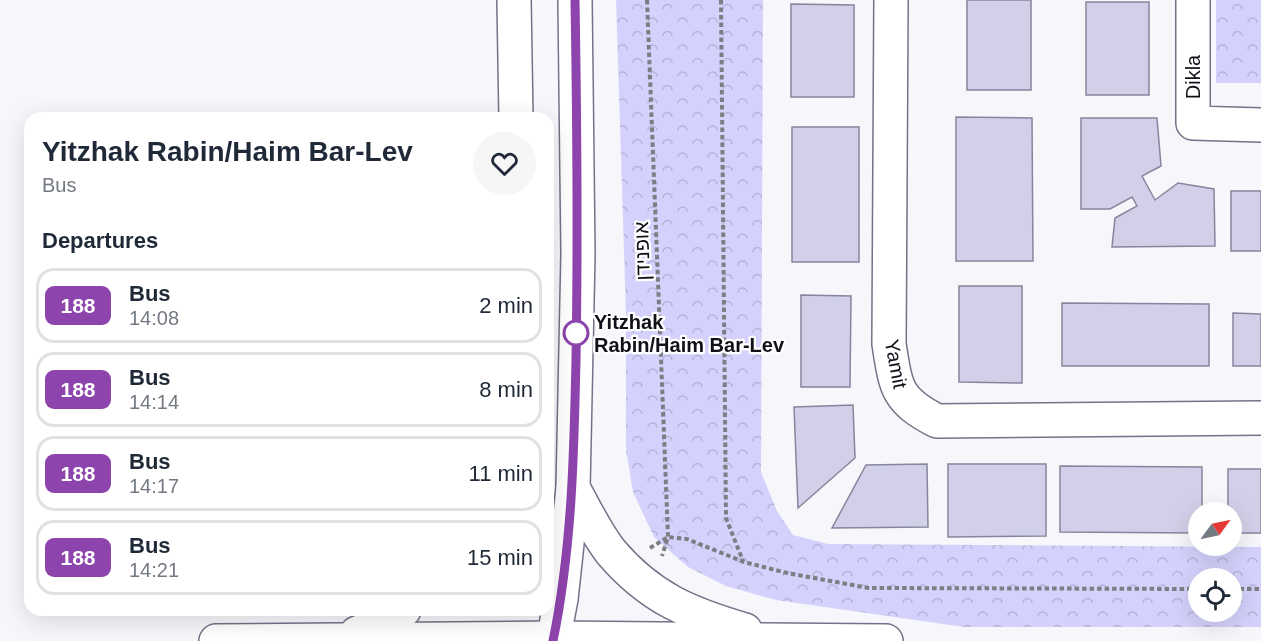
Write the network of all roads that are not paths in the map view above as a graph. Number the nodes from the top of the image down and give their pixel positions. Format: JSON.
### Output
{"nodes":[{"id":1,"x":514,"y":0,"type":"edge"},
{"id":2,"x":575,"y":0,"type":"edge"},
{"id":3,"x":891,"y":0,"type":"edge"},
{"id":4,"x":1193,"y":0,"type":"edge"},
{"id":5,"x":516,"y":112,"type":"edge"},
{"id":6,"x":1261,"y":124,"type":"edge"},
{"id":7,"x":1261,"y":418,"type":"edge"},
{"id":8,"x":573,"y":488,"type":"junction"},
{"id":9,"x":394,"y":616,"type":"edge"},
{"id":10,"x":499,"y":630,"type":"edge"},
{"id":11,"x":344,"y":638,"type":"junction"},
{"id":12,"x":554,"y":639,"type":"edge"},
{"id":13,"x":782,"y":640,"type":"edge"},
{"id":14,"x":216,"y":641,"type":"edge"},
{"id":15,"x":886,"y":641,"type":"edge"}],
"edges":[{"from":1,"to":5,"type":"street"},
{"from":2,"to":8,"type":"street"},
{"from":3,"to":7,"type":"street","name":"Yamit"},
{"from":4,"to":6,"type":"street","name":"Dikla"},
{"from":8,"to":12,"type":"street"},
{"from":8,"to":13,"type":"street"},
{"from":9,"to":11,"type":"street"},
{"from":10,"to":11,"type":"street"},
{"from":10,"to":12,"type":"street"},
{"from":11,"to":14,"type":"street"},
{"from":12,"to":13,"type":"street"},
{"from":13,"to":15,"type":"street"}]}
